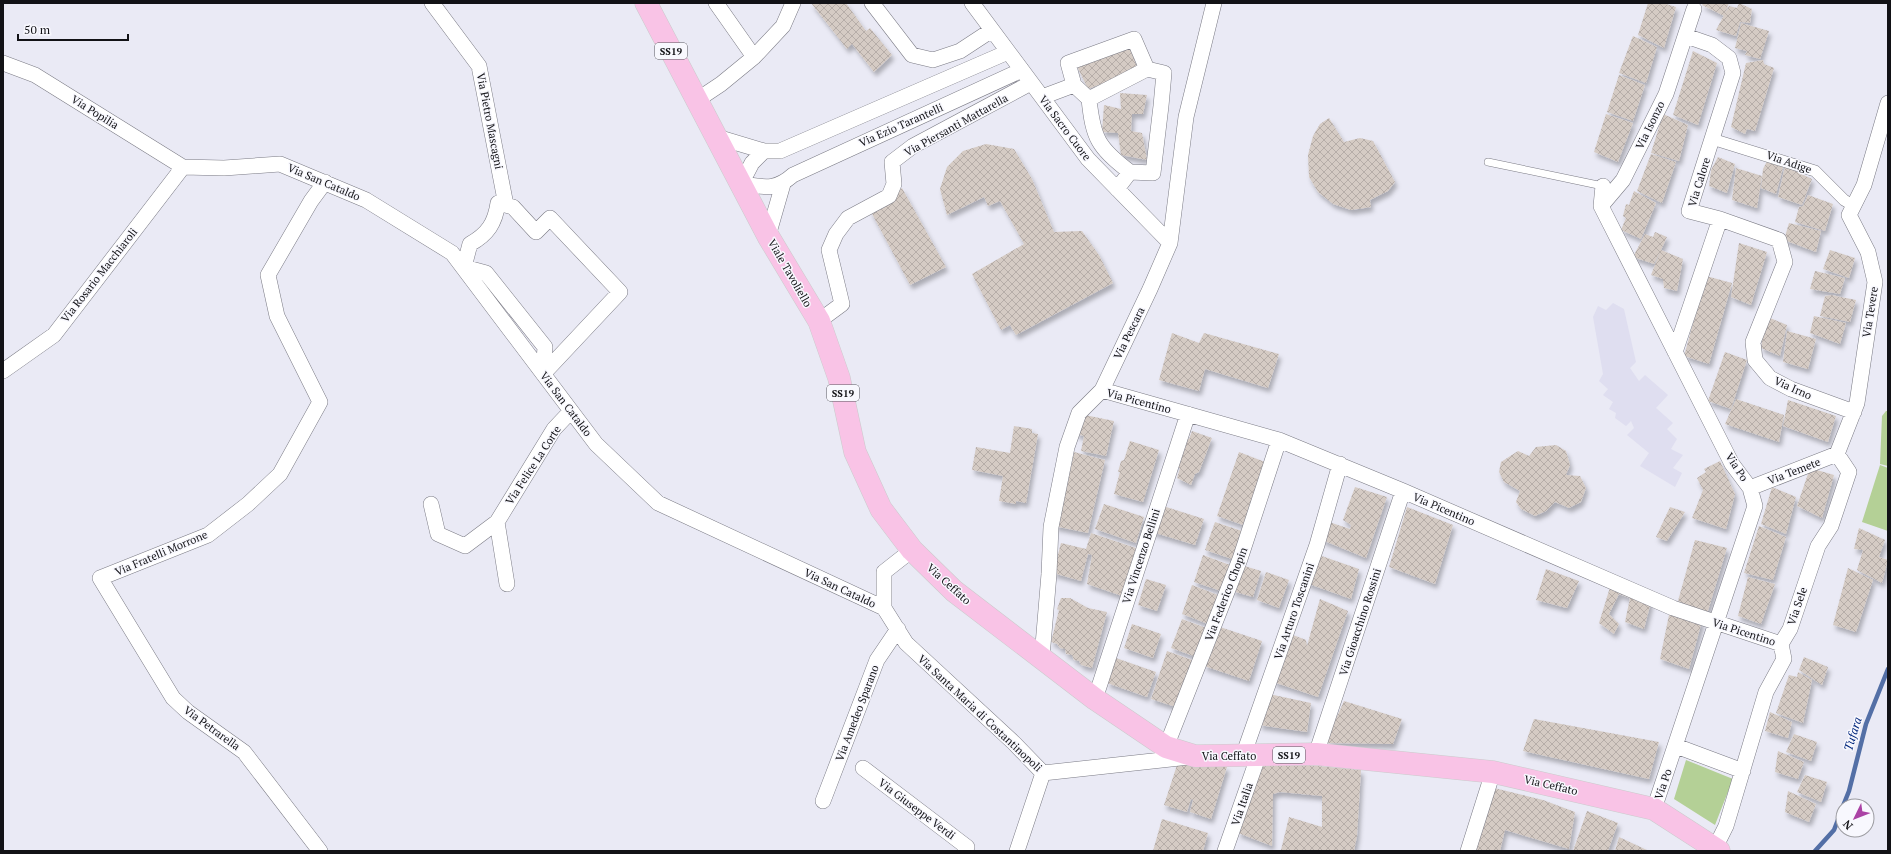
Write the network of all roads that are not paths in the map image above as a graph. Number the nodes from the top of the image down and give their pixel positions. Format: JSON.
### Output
{"nodes":[{"id":1,"x":432,"y":3,"type":"edge"},
{"id":2,"x":646,"y":3,"type":"edge"},
{"id":3,"x":716,"y":3,"type":"edge"},
{"id":4,"x":793,"y":3,"type":"edge"},
{"id":5,"x":872,"y":3,"type":"edge"},
{"id":6,"x":972,"y":3,"type":"edge"},
{"id":7,"x":1214,"y":3,"type":"edge"},
{"id":8,"x":1694,"y":9,"type":"dead end"},
{"id":9,"x":992,"y":30,"type":"junction"},
{"id":10,"x":1686,"y":36,"type":"junction"},
{"id":11,"x":1008,"y":52,"type":"junction"},
{"id":12,"x":754,"y":57,"type":"junction"},
{"id":13,"x":3,"y":63,"type":"edge"},
{"id":14,"x":1022,"y":70,"type":"junction"},
{"id":15,"x":1147,"y":70,"type":"junction"},
{"id":16,"x":1031,"y":83,"type":"junction"},
{"id":17,"x":1074,"y":85,"type":"junction"},
{"id":18,"x":1042,"y":97,"type":"junction"},
{"id":19,"x":1089,"y":99,"type":"junction"},
{"id":20,"x":697,"y":100,"type":"junction"},
{"id":21,"x":1888,"y":103,"type":"edge"},
{"id":22,"x":717,"y":137,"type":"junction"},
{"id":23,"x":1712,"y":139,"type":"junction"},
{"id":24,"x":764,"y":151,"type":"junction"},
{"id":25,"x":1488,"y":162,"type":"dead end"},
{"id":26,"x":183,"y":167,"type":"junction"},
{"id":27,"x":1130,"y":172,"type":"junction"},
{"id":28,"x":324,"y":182,"type":"junction"},
{"id":29,"x":741,"y":184,"type":"junction"},
{"id":30,"x":782,"y":184,"type":"junction"},
{"id":31,"x":1603,"y":186,"type":"joint"},
{"id":32,"x":1117,"y":189,"type":"junction"},
{"id":33,"x":506,"y":205,"type":"junction"},
{"id":34,"x":1601,"y":206,"type":"junction"},
{"id":35,"x":1854,"y":206,"type":"junction"},
{"id":36,"x":1720,"y":219,"type":"junction"},
{"id":37,"x":768,"y":236,"type":"junction"},
{"id":38,"x":1170,"y":243,"type":"junction"},
{"id":39,"x":464,"y":267,"type":"junction"},
{"id":40,"x":1761,"y":320,"type":"joint"},
{"id":41,"x":819,"y":321,"type":"junction"},
{"id":42,"x":1675,"y":352,"type":"junction"},
{"id":43,"x":3,"y":371,"type":"edge"},
{"id":44,"x":543,"y":374,"type":"junction"},
{"id":45,"x":1102,"y":390,"type":"junction"},
{"id":46,"x":571,"y":411,"type":"junction"},
{"id":47,"x":1854,"y":412,"type":"junction"},
{"id":48,"x":1188,"y":414,"type":"junction"},
{"id":49,"x":1280,"y":440,"type":"junction"},
{"id":50,"x":1837,"y":454,"type":"junction"},
{"id":51,"x":1340,"y":464,"type":"junction"},
{"id":52,"x":1750,"y":488,"type":"junction"},
{"id":53,"x":1403,"y":491,"type":"junction"},
{"id":54,"x":431,"y":504,"type":"dead end"},
{"id":55,"x":497,"y":522,"type":"junction"},
{"id":56,"x":912,"y":550,"type":"junction"},
{"id":57,"x":100,"y":578,"type":"joint"},
{"id":58,"x":507,"y":584,"type":"dead end"},
{"id":59,"x":884,"y":608,"type":"junction"},
{"id":60,"x":1717,"y":624,"type":"junction"},
{"id":61,"x":898,"y":629,"type":"junction"},
{"id":62,"x":1781,"y":644,"type":"junction"},
{"id":63,"x":1042,"y":657,"type":"junction"},
{"id":64,"x":1094,"y":699,"type":"junction"},
{"id":65,"x":1676,"y":746,"type":"junction"},
{"id":66,"x":1166,"y":747,"type":"junction"},
{"id":67,"x":1316,"y":754,"type":"junction"},
{"id":68,"x":1195,"y":756,"type":"junction"},
{"id":69,"x":1251,"y":756,"type":"junction"},
{"id":70,"x":863,"y":768,"type":"dead end"},
{"id":71,"x":1743,"y":771,"type":"junction"},
{"id":72,"x":1493,"y":772,"type":"junction"},
{"id":73,"x":1043,"y":773,"type":"junction"},
{"id":74,"x":823,"y":801,"type":"dead end"},
{"id":75,"x":1654,"y":809,"type":"junction"},
{"id":76,"x":1717,"y":850,"type":"edge"},
{"id":77,"x":320,"y":851,"type":"edge"},
{"id":78,"x":965,"y":851,"type":"edge"},
{"id":79,"x":1017,"y":851,"type":"edge"},
{"id":80,"x":1225,"y":851,"type":"edge"},
{"id":81,"x":1468,"y":851,"type":"edge"}],
"edges":[{"from":1,"to":33,"type":"street","name":"Via Pietro Mascagni"},
{"from":2,"to":20,"type":"main road","name":"Viale Tavoliello","number":"SS19"},
{"from":3,"to":12,"type":"street"},
{"from":4,"to":12,"type":"street"},
{"from":5,"to":9,"type":"street"},
{"from":6,"to":9,"type":"street","name":"Via Sacro Cuore"},
{"from":7,"to":38,"type":"street","name":"Via Pescara"},
{"from":8,"to":10,"type":"street","name":"Via Isonzo"},
{"from":9,"to":11,"type":"street","name":"Via Sacro Cuore"},
{"from":10,"to":23,"type":"street","name":"Via Calore"},
{"from":10,"to":34,"type":"street","name":"Via Isonzo"},
{"from":11,"to":14,"type":"street","name":"Via Sacro Cuore"},
{"from":11,"to":24,"type":"street"},
{"from":12,"to":20,"type":"street"},
{"from":13,"to":26,"type":"street","name":"Via Popilia"},
{"from":14,"to":16,"type":"street","name":"Via Sacro Cuore"},
{"from":14,"to":30,"type":"street","name":"Via Ezio Tarantelli"},
{"from":15,"to":17,"type":"street"},
{"from":15,"to":19,"type":"street"},
{"from":15,"to":27,"type":"street"},
{"from":16,"to":18,"type":"street","name":"Via Sacro Cuore"},
{"from":16,"to":41,"type":"street","name":"Via Piersanti Mattarella"},
{"from":17,"to":18,"type":"street"},
{"from":17,"to":19,"type":"street"},
{"from":18,"to":32,"type":"street","name":"Via Sacro Cuore"},
{"from":19,"to":27,"type":"street"},
{"from":20,"to":22,"type":"main road","name":"Viale Tavoliello","number":"SS19"},
{"from":21,"to":35,"type":"street","name":"Via Tevere"},
{"from":22,"to":24,"type":"street"},
{"from":22,"to":29,"type":"main road","name":"Viale Tavoliello","number":"SS19"},
{"from":23,"to":35,"type":"street","name":"Via Adige"},
{"from":23,"to":36,"type":"street","name":"Via Calore"},
{"from":24,"to":29,"type":"street"},
{"from":25,"to":31,"type":"lane"},
{"from":26,"to":28,"type":"street","name":"Via San Cataldo"},
{"from":26,"to":43,"type":"street","name":"Via Rosario Macchiaroli"},
{"from":27,"to":32,"type":"street"},
{"from":28,"to":39,"type":"street","name":"Via San Cataldo"},
{"from":28,"to":57,"type":"street","name":"Via Fratelli Morrone"},
{"from":29,"to":30,"type":"street","name":"Via Ezio Tarantelli"},
{"from":29,"to":37,"type":"main road","name":"Viale Tavoliello","number":"SS19"},
{"from":30,"to":37,"type":"street"},
{"from":31,"to":34,"type":"street"},
{"from":32,"to":38,"type":"street","name":"Via Sacro Cuore"},
{"from":33,"to":39,"type":"street"},
{"from":33,"to":44,"type":"street"},
{"from":34,"to":42,"type":"street","name":"Via Po"},
{"from":35,"to":47,"type":"street","name":"Via Tevere"},
{"from":36,"to":40,"type":"street","name":"Via Calore"},
{"from":36,"to":42,"type":"street"},
{"from":37,"to":41,"type":"main road","name":"Viale Tavoliello","number":"SS19"},
{"from":38,"to":45,"type":"street","name":"Via Pescara"},
{"from":39,"to":44,"type":"street","name":"Via San Cataldo"},
{"from":40,"to":47,"type":"street","name":"Via Irno"},
{"from":41,"to":56,"type":"main road","name":"Viale Tavoliello","number":"SS19"},
{"from":42,"to":52,"type":"street","name":"Via Po"},
{"from":44,"to":46,"type":"street","name":"Via San Cataldo"},
{"from":45,"to":48,"type":"street","name":"Via Picentino"},
{"from":45,"to":63,"type":"street","name":"Via Pescara"},
{"from":46,"to":55,"type":"street","name":"Via Felice La Corte"},
{"from":46,"to":59,"type":"street","name":"Via San Cataldo"},
{"from":47,"to":50,"type":"street"},
{"from":48,"to":49,"type":"street","name":"Via Picentino"},
{"from":48,"to":64,"type":"street","name":"Via Vincenzo Bellini"},
{"from":49,"to":51,"type":"street","name":"Via Picentino"},
{"from":49,"to":66,"type":"street","name":"Via Federico Chopin"},
{"from":50,"to":52,"type":"street","name":"Via Temete"},
{"from":50,"to":62,"type":"street","name":"Via Sele"},
{"from":51,"to":53,"type":"street","name":"Via Picentino"},
{"from":51,"to":69,"type":"street","name":"Via Arturo Toscanini"},
{"from":52,"to":60,"type":"street","name":"Via Po"},
{"from":53,"to":60,"type":"street","name":"Via Picentino"},
{"from":53,"to":67,"type":"street","name":"Via Gioacchino Rossini"},
{"from":54,"to":55,"type":"street","name":"Via Felice La Corte"},
{"from":55,"to":58,"type":"street"},
{"from":56,"to":59,"type":"street"},
{"from":56,"to":63,"type":"main road","name":"Via Ceffato","number":"SS19"},
{"from":57,"to":77,"type":"street","name":"Via Petrarella"},
{"from":59,"to":61,"type":"street","name":"Via Santa Maria di Costantinopoli"},
{"from":60,"to":62,"type":"street","name":"Via Picentino"},
{"from":60,"to":65,"type":"street","name":"Via Po"},
{"from":61,"to":73,"type":"street","name":"Via Santa Maria di Costantinopoli"},
{"from":61,"to":74,"type":"street","name":"Via Amedeo Sparano"},
{"from":62,"to":71,"type":"street"},
{"from":63,"to":64,"type":"main road","name":"Via Ceffato","number":"SS19"},
{"from":64,"to":66,"type":"main road","name":"Via Ceffato","number":"SS19"},
{"from":65,"to":71,"type":"street"},
{"from":65,"to":75,"type":"street","name":"Via Po"},
{"from":66,"to":68,"type":"main road","name":"Via Ceffato","number":"SS19"},
{"from":67,"to":69,"type":"main road","name":"Via Ceffato","number":"SS19"},
{"from":67,"to":72,"type":"main road","name":"Via Ceffato","number":"SS19"},
{"from":68,"to":69,"type":"main road","name":"Via Ceffato","number":"SS19"},
{"from":68,"to":73,"type":"street","name":"Via Santa Maria di Costantinopoli"},
{"from":69,"to":80,"type":"street","name":"Via Italia"},
{"from":70,"to":78,"type":"street","name":"Via Giuseppe Verdi"},
{"from":71,"to":76,"type":"street"},
{"from":72,"to":75,"type":"main road","name":"Via Ceffato","number":"SS19"},
{"from":72,"to":81,"type":"street"},
{"from":73,"to":79,"type":"street"},
{"from":75,"to":76,"type":"main road","name":"Via Ceffato","number":"SS19"}]}
